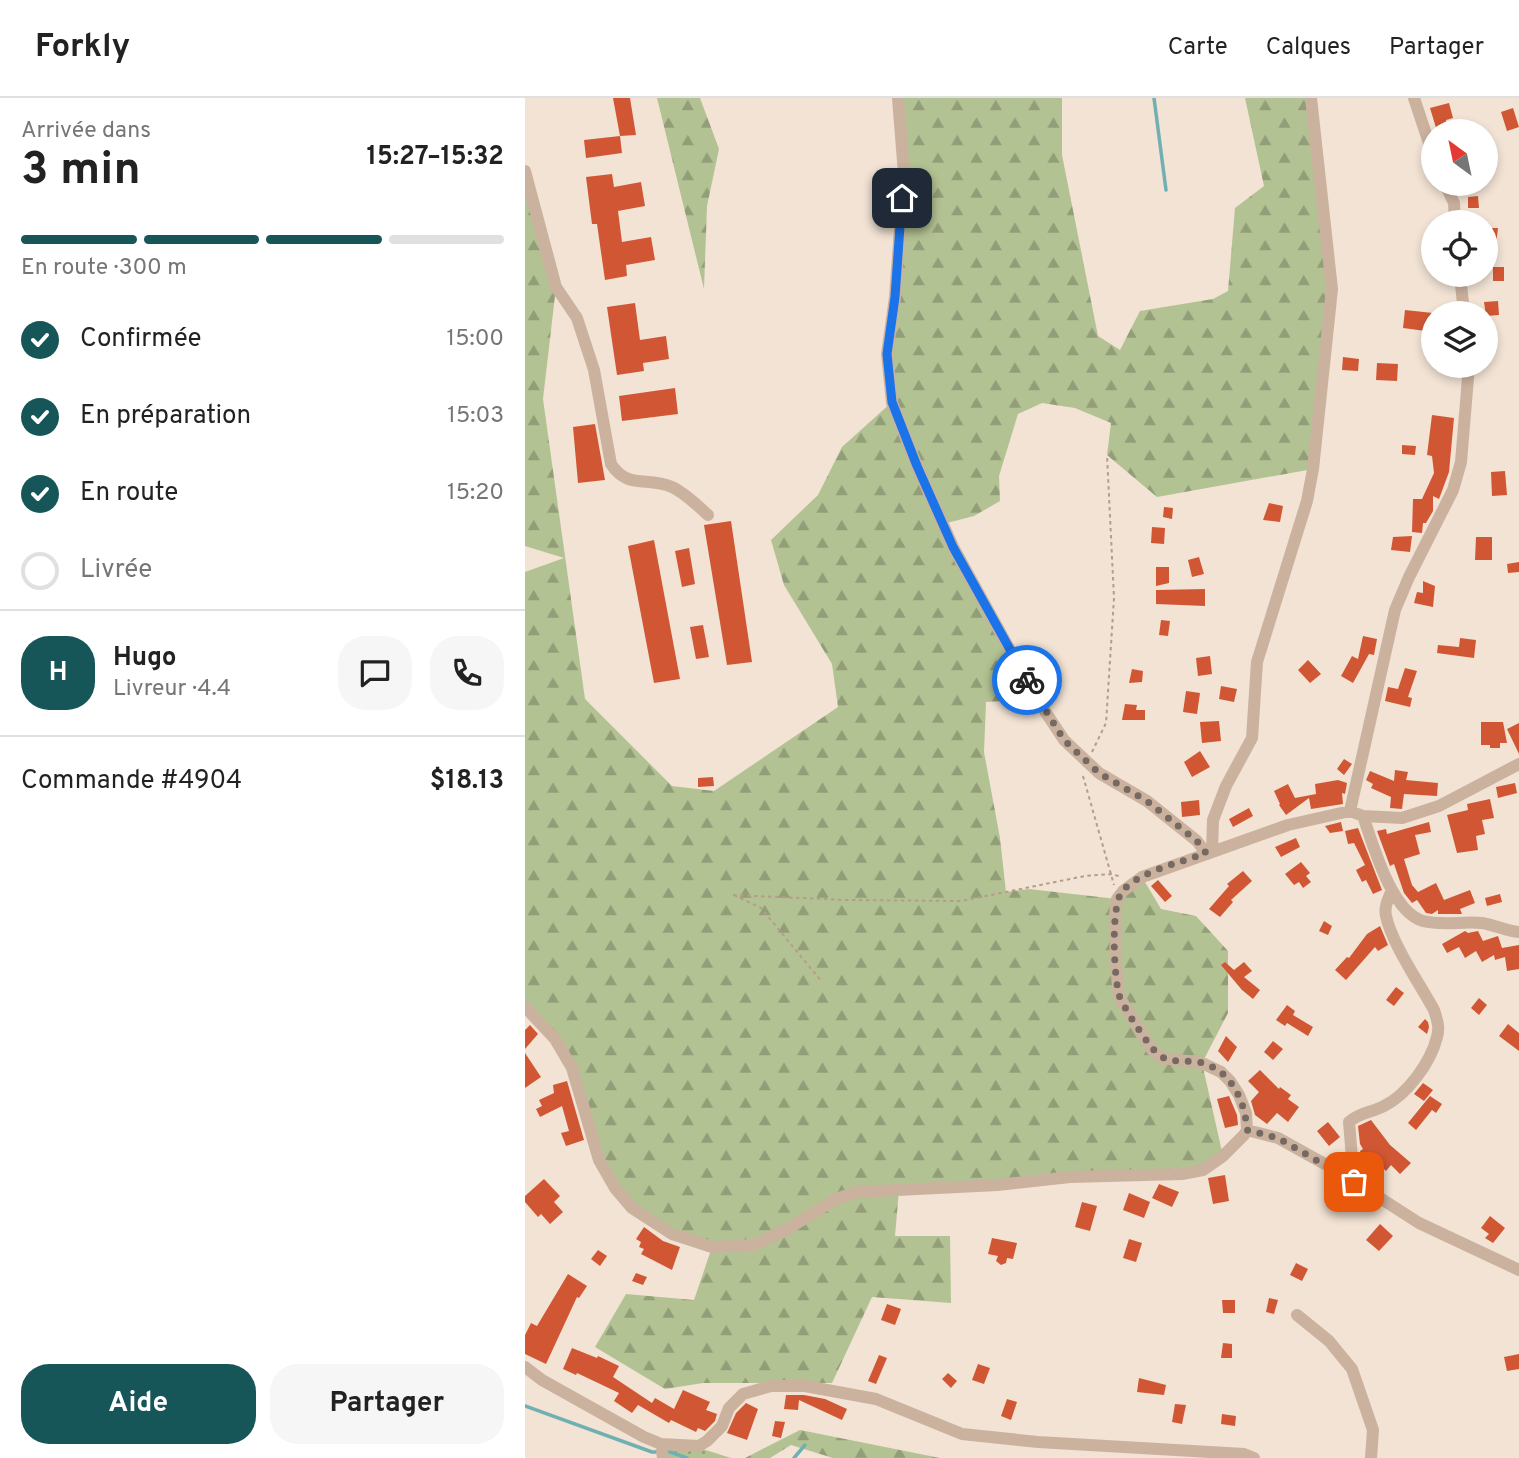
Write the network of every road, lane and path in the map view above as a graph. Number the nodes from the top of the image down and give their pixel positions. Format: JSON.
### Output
{"nodes":[{"id":1,"x":898,"y":98,"type":"edge"},
{"id":2,"x":1311,"y":98,"type":"edge"},
{"id":3,"x":1413,"y":98,"type":"edge"},
{"id":4,"x":1421,"y":121,"type":"edge"},
{"id":5,"x":525,"y":171,"type":"edge"},
{"id":6,"x":1468,"y":378,"type":"edge"},
{"id":7,"x":1107,"y":455,"type":"dead end"},
{"id":8,"x":708,"y":515,"type":"dead end"},
{"id":9,"x":1086,"y":760,"type":"junction"},
{"id":10,"x":1519,"y":764,"type":"edge"},
{"id":11,"x":1350,"y":811,"type":"junction"},
{"id":12,"x":1363,"y":816,"type":"junction"},
{"id":13,"x":1209,"y":852,"type":"junction"},
{"id":14,"x":1111,"y":874,"type":"junction"},
{"id":15,"x":1136,"y":881,"type":"junction"},
{"id":16,"x":1392,"y":890,"type":"junction"},
{"id":17,"x":1117,"y":900,"type":"junction"},
{"id":18,"x":1519,"y":932,"type":"edge"},
{"id":19,"x":822,"y":982,"type":"dead end"},
{"id":20,"x":525,"y":1007,"type":"edge"},
{"id":21,"x":1247,"y":1130,"type":"junction"},
{"id":22,"x":1354,"y":1182,"type":"junction"},
{"id":23,"x":1519,"y":1270,"type":"edge"},
{"id":24,"x":1297,"y":1315,"type":"dead end"},
{"id":25,"x":525,"y":1367,"type":"edge"},
{"id":26,"x":661,"y":1450,"type":"edge"},
{"id":27,"x":1254,"y":1458,"type":"edge"},
{"id":28,"x":1371,"y":1458,"type":"edge"}],
"edges":[{"from":1,"to":9,"type":"street"},
{"from":2,"to":13,"type":"street"},
{"from":3,"to":4,"type":"street"},
{"from":5,"to":8,"type":"street"},
{"from":6,"to":11,"type":"street"},
{"from":7,"to":9,"type":"path"},
{"from":9,"to":13,"type":"street"},
{"from":9,"to":14,"type":"path"},
{"from":10,"to":12,"type":"street"},
{"from":11,"to":12,"type":"street"},
{"from":11,"to":13,"type":"street"},
{"from":12,"to":16,"type":"street"},
{"from":13,"to":15,"type":"street"},
{"from":14,"to":15,"type":"path"},
{"from":14,"to":17,"type":"path"},
{"from":14,"to":19,"type":"path"},
{"from":15,"to":17,"type":"street"},
{"from":16,"to":18,"type":"street"},
{"from":16,"to":22,"type":"street"},
{"from":17,"to":21,"type":"street"},
{"from":20,"to":21,"type":"street"},
{"from":21,"to":22,"type":"street"},
{"from":22,"to":23,"type":"street"},
{"from":24,"to":28,"type":"street"},
{"from":25,"to":26,"type":"street"},
{"from":26,"to":27,"type":"street"}]}
